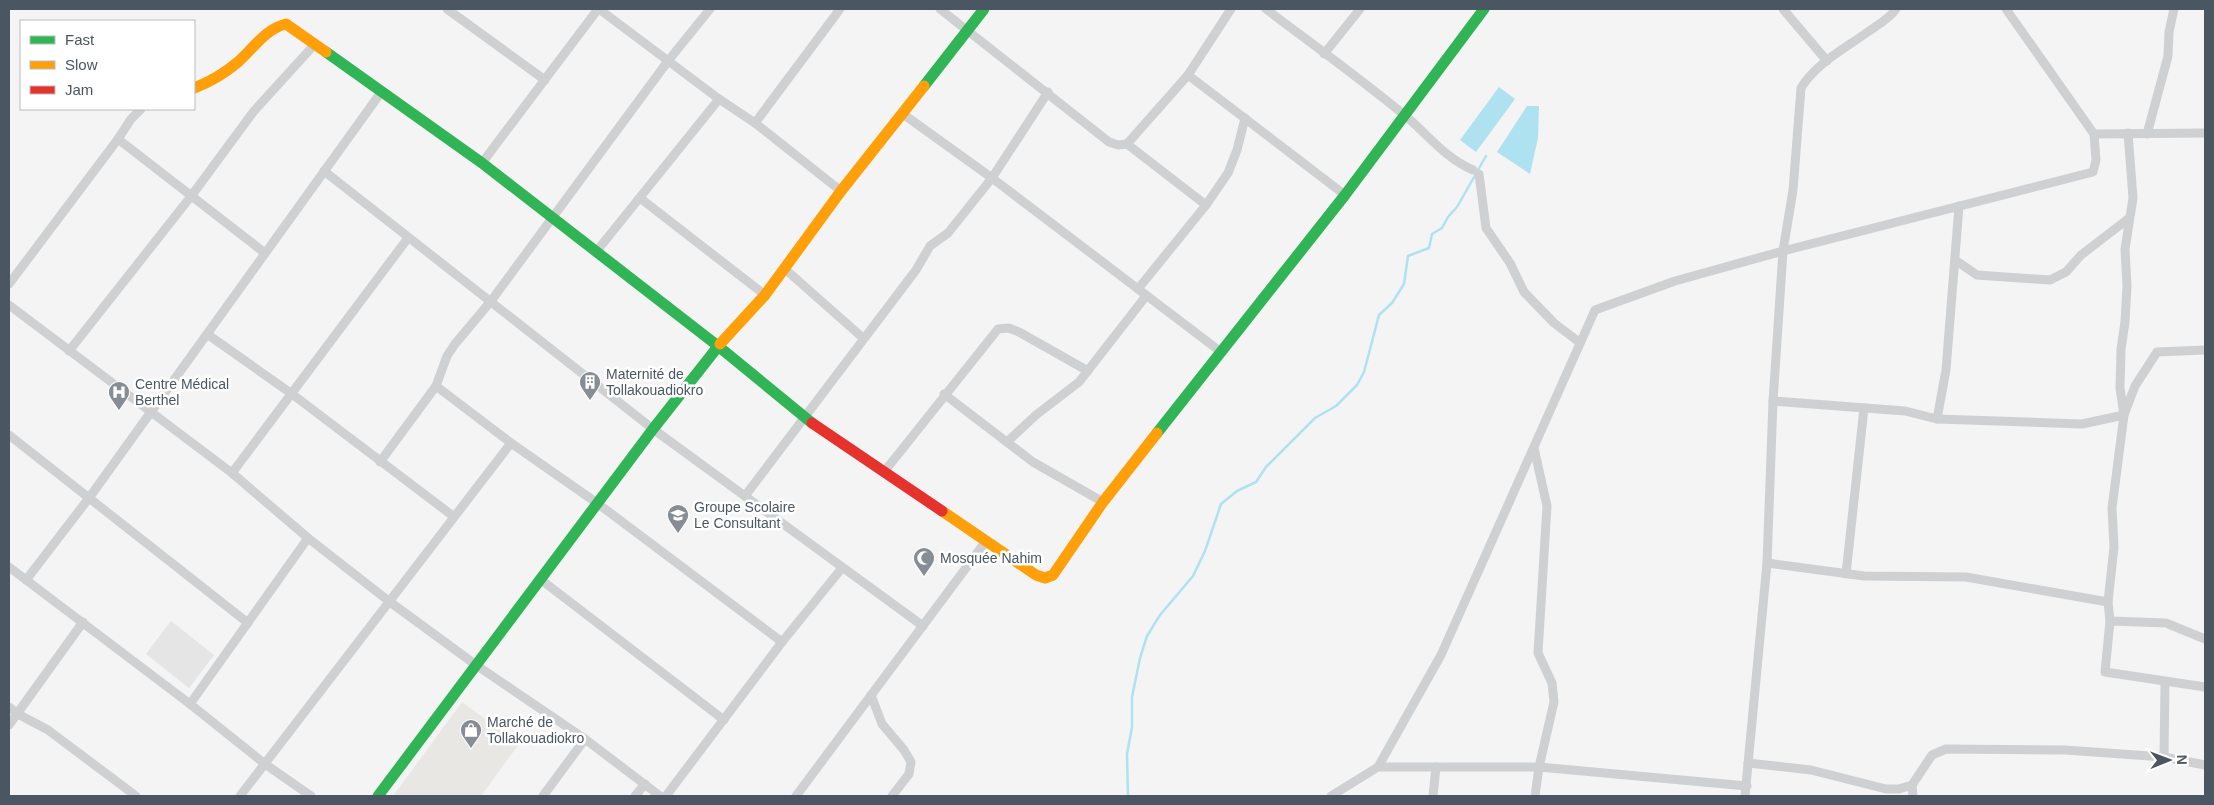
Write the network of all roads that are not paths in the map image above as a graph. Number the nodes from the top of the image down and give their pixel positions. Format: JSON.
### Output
{"nodes":[{"id":1,"x":447,"y":9,"type":"edge"},
{"id":2,"x":598,"y":9,"type":"edge"},
{"id":3,"x":710,"y":9,"type":"edge"},
{"id":4,"x":840,"y":9,"type":"edge"},
{"id":5,"x":940,"y":9,"type":"edge"},
{"id":6,"x":984,"y":9,"type":"edge"},
{"id":7,"x":1231,"y":9,"type":"edge"},
{"id":8,"x":1266,"y":9,"type":"edge"},
{"id":9,"x":1360,"y":9,"type":"edge"},
{"id":10,"x":1484,"y":9,"type":"edge"},
{"id":11,"x":1783,"y":9,"type":"edge"},
{"id":12,"x":1896,"y":9,"type":"edge"},
{"id":13,"x":2006,"y":9,"type":"edge"},
{"id":14,"x":2174,"y":9,"type":"edge"},
{"id":15,"x":967,"y":31,"type":"junction"},
{"id":16,"x":315,"y":44,"type":"junction"},
{"id":17,"x":1324,"y":54,"type":"junction"},
{"id":18,"x":668,"y":61,"type":"junction"},
{"id":19,"x":1827,"y":61,"type":"junction"},
{"id":20,"x":1188,"y":75,"type":"junction"},
{"id":21,"x":545,"y":80,"type":"junction"},
{"id":22,"x":195,"y":88,"type":"edge"},
{"id":23,"x":382,"y":91,"type":"junction"},
{"id":24,"x":1048,"y":92,"type":"junction"},
{"id":25,"x":718,"y":99,"type":"junction"},
{"id":26,"x":140,"y":110,"type":"edge"},
{"id":27,"x":904,"y":114,"type":"junction"},
{"id":28,"x":1404,"y":114,"type":"junction"},
{"id":29,"x":1245,"y":118,"type":"junction"},
{"id":30,"x":755,"y":123,"type":"junction"},
{"id":31,"x":2128,"y":133,"type":"junction"},
{"id":32,"x":2205,"y":133,"type":"edge"},
{"id":33,"x":2094,"y":134,"type":"junction"},
{"id":34,"x":2147,"y":134,"type":"junction"},
{"id":35,"x":118,"y":139,"type":"junction"},
{"id":36,"x":1127,"y":144,"type":"junction"},
{"id":37,"x":482,"y":163,"type":"junction"},
{"id":38,"x":324,"y":172,"type":"junction"},
{"id":39,"x":992,"y":178,"type":"junction"},
{"id":40,"x":841,"y":191,"type":"junction"},
{"id":41,"x":192,"y":195,"type":"junction"},
{"id":42,"x":1345,"y":195,"type":"junction"},
{"id":43,"x":640,"y":198,"type":"junction"},
{"id":44,"x":1206,"y":205,"type":"junction"},
{"id":45,"x":1959,"y":206,"type":"junction"},
{"id":46,"x":554,"y":219,"type":"junction"},
{"id":47,"x":2128,"y":219,"type":"junction"},
{"id":48,"x":408,"y":238,"type":"junction"},
{"id":49,"x":1783,"y":251,"type":"junction"},
{"id":50,"x":596,"y":252,"type":"junction"},
{"id":51,"x":265,"y":253,"type":"junction"},
{"id":52,"x":1955,"y":260,"type":"junction"},
{"id":53,"x":785,"y":269,"type":"junction"},
{"id":54,"x":9,"y":284,"type":"edge"},
{"id":55,"x":1138,"y":289,"type":"junction"},
{"id":56,"x":765,"y":295,"type":"junction"},
{"id":57,"x":1146,"y":296,"type":"junction"},
{"id":58,"x":491,"y":302,"type":"junction"},
{"id":59,"x":9,"y":305,"type":"edge"},
{"id":60,"x":207,"y":334,"type":"junction"},
{"id":61,"x":863,"y":338,"type":"junction"},
{"id":62,"x":1579,"y":342,"type":"junction"},
{"id":63,"x":718,"y":346,"type":"junction"},
{"id":64,"x":2205,"y":350,"type":"edge"},
{"id":65,"x":69,"y":351,"type":"junction"},
{"id":66,"x":1221,"y":352,"type":"junction"},
{"id":67,"x":1088,"y":372,"type":"junction"},
{"id":68,"x":436,"y":386,"type":"junction"},
{"id":69,"x":292,"y":394,"type":"junction"},
{"id":70,"x":944,"y":394,"type":"junction"},
{"id":71,"x":1773,"y":401,"type":"junction"},
{"id":72,"x":1864,"y":408,"type":"junction"},
{"id":73,"x":150,"y":413,"type":"junction"},
{"id":74,"x":2124,"y":414,"type":"junction"},
{"id":75,"x":803,"y":417,"type":"junction"},
{"id":76,"x":1937,"y":419,"type":"junction"},
{"id":77,"x":653,"y":429,"type":"junction"},
{"id":78,"x":9,"y":435,"type":"edge"},
{"id":79,"x":1007,"y":442,"type":"junction"},
{"id":80,"x":511,"y":443,"type":"junction"},
{"id":81,"x":1534,"y":448,"type":"junction"},
{"id":82,"x":380,"y":462,"type":"junction"},
{"id":83,"x":884,"y":472,"type":"junction"},
{"id":84,"x":232,"y":473,"type":"junction"},
{"id":85,"x":745,"y":496,"type":"junction"},
{"id":86,"x":89,"y":498,"type":"junction"},
{"id":87,"x":1103,"y":502,"type":"junction"},
{"id":88,"x":597,"y":503,"type":"junction"},
{"id":89,"x":453,"y":516,"type":"junction"},
{"id":90,"x":308,"y":538,"type":"junction"},
{"id":91,"x":986,"y":541,"type":"junction"},
{"id":92,"x":1767,"y":563,"type":"junction"},
{"id":93,"x":9,"y":567,"type":"edge"},
{"id":94,"x":842,"y":568,"type":"junction"},
{"id":95,"x":1846,"y":574,"type":"junction"},
{"id":96,"x":540,"y":579,"type":"junction"},
{"id":97,"x":26,"y":580,"type":"junction"},
{"id":98,"x":390,"y":602,"type":"junction"},
{"id":99,"x":2108,"y":602,"type":"junction"},
{"id":100,"x":83,"y":622,"type":"junction"},
{"id":101,"x":2110,"y":622,"type":"junction"},
{"id":102,"x":248,"y":623,"type":"junction"},
{"id":103,"x":922,"y":626,"type":"junction"},
{"id":104,"x":2205,"y":639,"type":"edge"},
{"id":105,"x":782,"y":642,"type":"junction"},
{"id":106,"x":476,"y":665,"type":"junction"},
{"id":107,"x":2165,"y":682,"type":"junction"},
{"id":108,"x":2205,"y":687,"type":"edge"},
{"id":109,"x":871,"y":695,"type":"junction"},
{"id":110,"x":190,"y":704,"type":"junction"},
{"id":111,"x":9,"y":706,"type":"edge"},
{"id":112,"x":18,"y":714,"type":"junction"},
{"id":113,"x":724,"y":720,"type":"junction"},
{"id":114,"x":9,"y":726,"type":"edge"},
{"id":115,"x":585,"y":739,"type":"junction"},
{"id":116,"x":2164,"y":757,"type":"junction"},
{"id":117,"x":1748,"y":763,"type":"junction"},
{"id":118,"x":265,"y":764,"type":"junction"},
{"id":119,"x":2205,"y":765,"type":"edge"},
{"id":120,"x":1378,"y":767,"type":"junction"},
{"id":121,"x":1436,"y":767,"type":"junction"},
{"id":122,"x":1539,"y":767,"type":"junction"},
{"id":123,"x":645,"y":784,"type":"junction"},
{"id":124,"x":1912,"y":784,"type":"junction"},
{"id":125,"x":1747,"y":786,"type":"junction"},
{"id":126,"x":1336,"y":795,"type":"edge"},
{"id":127,"x":136,"y":796,"type":"edge"},
{"id":128,"x":240,"y":796,"type":"edge"},
{"id":129,"x":311,"y":796,"type":"edge"},
{"id":130,"x":378,"y":796,"type":"edge"},
{"id":131,"x":543,"y":796,"type":"edge"},
{"id":132,"x":635,"y":796,"type":"edge"},
{"id":133,"x":660,"y":796,"type":"edge"},
{"id":134,"x":666,"y":796,"type":"edge"},
{"id":135,"x":796,"y":796,"type":"edge"},
{"id":136,"x":892,"y":796,"type":"edge"},
{"id":137,"x":1433,"y":796,"type":"edge"},
{"id":138,"x":1536,"y":796,"type":"edge"},
{"id":139,"x":1745,"y":796,"type":"edge"},
{"id":140,"x":1913,"y":796,"type":"edge"}],
"edges":[{"from":1,"to":21,"type":"street"},
{"from":2,"to":18,"type":"street"},
{"from":2,"to":21,"type":"street"},
{"from":3,"to":18,"type":"street"},
{"from":4,"to":30,"type":"street"},
{"from":5,"to":15,"type":"street"},
{"from":6,"to":15,"type":"street"},
{"from":7,"to":20,"type":"street"},
{"from":8,"to":17,"type":"street"},
{"from":9,"to":17,"type":"street"},
{"from":10,"to":28,"type":"street"},
{"from":11,"to":19,"type":"street"},
{"from":12,"to":19,"type":"street"},
{"from":13,"to":33,"type":"street"},
{"from":14,"to":34,"type":"street"},
{"from":15,"to":24,"type":"street"},
{"from":15,"to":27,"type":"street"},
{"from":16,"to":22,"type":"street"},
{"from":16,"to":23,"type":"street"},
{"from":16,"to":41,"type":"street"},
{"from":17,"to":28,"type":"street"},
{"from":18,"to":25,"type":"street"},
{"from":18,"to":46,"type":"street"},
{"from":19,"to":49,"type":"street"},
{"from":20,"to":29,"type":"street"},
{"from":20,"to":36,"type":"street"},
{"from":21,"to":37,"type":"street"},
{"from":23,"to":37,"type":"street"},
{"from":23,"to":38,"type":"street"},
{"from":24,"to":36,"type":"street"},
{"from":24,"to":39,"type":"street"},
{"from":25,"to":30,"type":"street"},
{"from":25,"to":43,"type":"street"},
{"from":26,"to":35,"type":"street"},
{"from":27,"to":39,"type":"street"},
{"from":27,"to":40,"type":"street"},
{"from":28,"to":42,"type":"street"},
{"from":28,"to":62,"type":"street"},
{"from":29,"to":42,"type":"street"},
{"from":29,"to":44,"type":"street"},
{"from":30,"to":40,"type":"street"},
{"from":31,"to":33,"type":"street"},
{"from":31,"to":34,"type":"street"},
{"from":31,"to":47,"type":"street"},
{"from":32,"to":34,"type":"street"},
{"from":33,"to":45,"type":"street"},
{"from":35,"to":41,"type":"street"},
{"from":35,"to":54,"type":"street"},
{"from":36,"to":44,"type":"street"},
{"from":37,"to":46,"type":"street"},
{"from":38,"to":48,"type":"street"},
{"from":38,"to":51,"type":"street"},
{"from":39,"to":55,"type":"street"},
{"from":39,"to":61,"type":"street"},
{"from":40,"to":53,"type":"street"},
{"from":41,"to":51,"type":"street"},
{"from":41,"to":65,"type":"street"},
{"from":42,"to":66,"type":"street"},
{"from":43,"to":50,"type":"street"},
{"from":43,"to":56,"type":"street"},
{"from":44,"to":55,"type":"street"},
{"from":45,"to":49,"type":"street"},
{"from":45,"to":52,"type":"street"},
{"from":46,"to":50,"type":"street"},
{"from":46,"to":58,"type":"street"},
{"from":47,"to":52,"type":"street"},
{"from":47,"to":74,"type":"street"},
{"from":48,"to":58,"type":"street"},
{"from":48,"to":69,"type":"street"},
{"from":49,"to":62,"type":"street"},
{"from":49,"to":71,"type":"street"},
{"from":50,"to":63,"type":"street"},
{"from":51,"to":60,"type":"street"},
{"from":52,"to":76,"type":"street"},
{"from":53,"to":56,"type":"street"},
{"from":53,"to":61,"type":"street"},
{"from":55,"to":57,"type":"street"},
{"from":56,"to":63,"type":"street"},
{"from":57,"to":66,"type":"street"},
{"from":57,"to":67,"type":"street"},
{"from":58,"to":68,"type":"street"},
{"from":58,"to":77,"type":"street"},
{"from":59,"to":65,"type":"street"},
{"from":60,"to":69,"type":"street"},
{"from":60,"to":73,"type":"street"},
{"from":61,"to":75,"type":"street"},
{"from":62,"to":81,"type":"street"},
{"from":63,"to":75,"type":"street"},
{"from":63,"to":77,"type":"street"},
{"from":64,"to":74,"type":"street"},
{"from":65,"to":73,"type":"street"},
{"from":66,"to":87,"type":"street"},
{"from":67,"to":70,"type":"street"},
{"from":67,"to":79,"type":"street"},
{"from":68,"to":80,"type":"street"},
{"from":68,"to":82,"type":"street"},
{"from":69,"to":82,"type":"street"},
{"from":69,"to":84,"type":"street"},
{"from":70,"to":79,"type":"street"},
{"from":70,"to":83,"type":"street"},
{"from":71,"to":72,"type":"street"},
{"from":71,"to":92,"type":"street"},
{"from":72,"to":76,"type":"street"},
{"from":72,"to":95,"type":"street"},
{"from":73,"to":84,"type":"street"},
{"from":73,"to":86,"type":"street"},
{"from":74,"to":76,"type":"street"},
{"from":74,"to":99,"type":"street"},
{"from":75,"to":83,"type":"street"},
{"from":75,"to":85,"type":"street"},
{"from":77,"to":85,"type":"street"},
{"from":77,"to":88,"type":"street"},
{"from":78,"to":86,"type":"street"},
{"from":79,"to":87,"type":"street"},
{"from":80,"to":88,"type":"street"},
{"from":80,"to":89,"type":"street"},
{"from":81,"to":120,"type":"street"},
{"from":81,"to":122,"type":"street"},
{"from":82,"to":89,"type":"street"},
{"from":83,"to":91,"type":"street"},
{"from":84,"to":90,"type":"street"},
{"from":85,"to":94,"type":"street"},
{"from":86,"to":97,"type":"street"},
{"from":86,"to":102,"type":"street"},
{"from":87,"to":91,"type":"street"},
{"from":88,"to":96,"type":"street"},
{"from":88,"to":105,"type":"street"},
{"from":89,"to":98,"type":"street"},
{"from":90,"to":98,"type":"street"},
{"from":90,"to":102,"type":"street"},
{"from":91,"to":103,"type":"street"},
{"from":92,"to":95,"type":"street"},
{"from":92,"to":117,"type":"street"},
{"from":93,"to":97,"type":"street"},
{"from":94,"to":103,"type":"street"},
{"from":94,"to":105,"type":"street"},
{"from":95,"to":99,"type":"street"},
{"from":96,"to":106,"type":"street"},
{"from":96,"to":113,"type":"street"},
{"from":97,"to":100,"type":"street"},
{"from":98,"to":106,"type":"street"},
{"from":98,"to":118,"type":"street"},
{"from":99,"to":101,"type":"street"},
{"from":100,"to":110,"type":"street"},
{"from":100,"to":112,"type":"street"},
{"from":101,"to":104,"type":"street"},
{"from":101,"to":107,"type":"street"},
{"from":102,"to":110,"type":"street"},
{"from":103,"to":109,"type":"street"},
{"from":105,"to":113,"type":"street"},
{"from":106,"to":115,"type":"street"},
{"from":106,"to":130,"type":"street"},
{"from":107,"to":108,"type":"street"},
{"from":107,"to":116,"type":"street"},
{"from":109,"to":135,"type":"street"},
{"from":109,"to":136,"type":"street"},
{"from":110,"to":118,"type":"street"},
{"from":111,"to":112,"type":"street"},
{"from":112,"to":114,"type":"street"},
{"from":112,"to":127,"type":"street"},
{"from":113,"to":134,"type":"street"},
{"from":115,"to":123,"type":"street"},
{"from":115,"to":131,"type":"street"},
{"from":116,"to":119,"type":"street"},
{"from":116,"to":124,"type":"street"},
{"from":117,"to":124,"type":"street"},
{"from":117,"to":125,"type":"street"},
{"from":118,"to":128,"type":"street"},
{"from":118,"to":129,"type":"street"},
{"from":120,"to":121,"type":"street"},
{"from":120,"to":126,"type":"street"},
{"from":121,"to":122,"type":"street"},
{"from":121,"to":137,"type":"street"},
{"from":122,"to":125,"type":"street"},
{"from":122,"to":138,"type":"street"},
{"from":123,"to":132,"type":"street"},
{"from":123,"to":133,"type":"street"},
{"from":124,"to":140,"type":"street"},
{"from":125,"to":139,"type":"street"}]}
